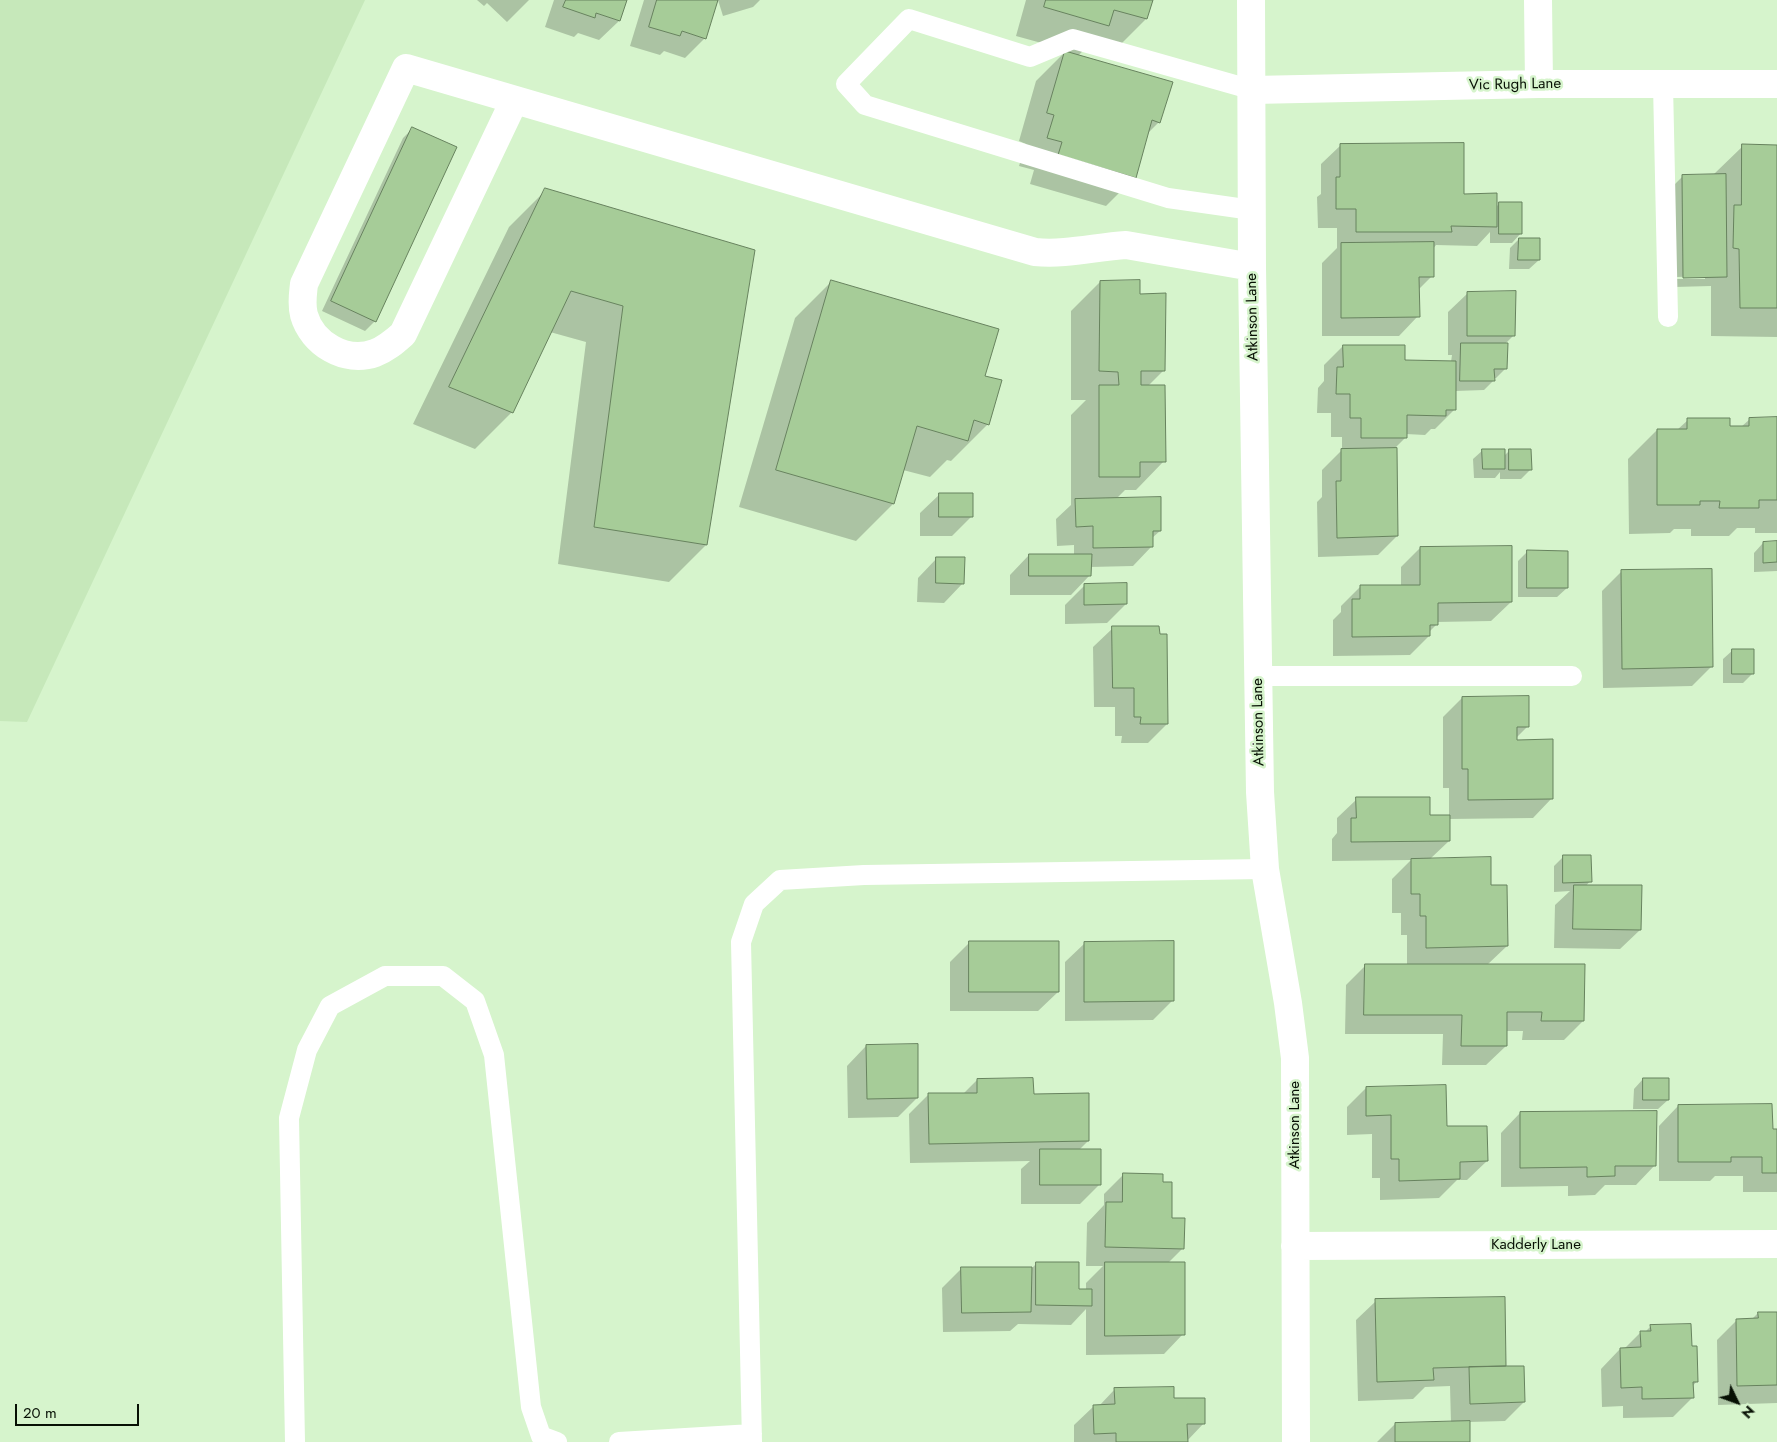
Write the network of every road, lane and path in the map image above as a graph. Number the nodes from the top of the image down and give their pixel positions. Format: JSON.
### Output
{"nodes":[{"id":1,"x":1251,"y":0,"type":"edge"},
{"id":2,"x":1538,"y":0,"type":"edge"},
{"id":3,"x":1539,"y":84,"type":"junction"},
{"id":4,"x":1664,"y":84,"type":"junction"},
{"id":5,"x":1777,"y":84,"type":"edge"},
{"id":6,"x":1253,"y":90,"type":"junction"},
{"id":7,"x":514,"y":101,"type":"junction"},
{"id":8,"x":1252,"y":210,"type":"junction"},
{"id":9,"x":1252,"y":267,"type":"junction"},
{"id":10,"x":1668,"y":317,"type":"dead end"},
{"id":11,"x":1259,"y":676,"type":"junction"},
{"id":12,"x":1572,"y":676,"type":"dead end"},
{"id":13,"x":1265,"y":869,"type":"junction"},
{"id":14,"x":1777,"y":1244,"type":"edge"},
{"id":15,"x":1295,"y":1246,"type":"junction"},
{"id":16,"x":752,"y":1438,"type":"edge"},
{"id":17,"x":295,"y":1442,"type":"edge"},
{"id":18,"x":558,"y":1442,"type":"edge"},
{"id":19,"x":619,"y":1442,"type":"edge"},
{"id":20,"x":1296,"y":1442,"type":"edge"}],
"edges":[{"from":1,"to":6,"type":"street","name":"Atkinson Lane"},
{"from":2,"to":3,"type":"street"},
{"from":3,"to":4,"type":"street","name":"Vic Rugh Lane"},
{"from":3,"to":6,"type":"street","name":"Vic Rugh Lane"},
{"from":4,"to":5,"type":"street","name":"Vic Rugh Lane"},
{"from":4,"to":10,"type":"lane"},
{"from":6,"to":8,"type":"street","name":"Atkinson Lane"},
{"from":6,"to":8,"type":"lane"},
{"from":7,"to":7,"type":"street"},
{"from":7,"to":9,"type":"street"},
{"from":8,"to":9,"type":"street","name":"Atkinson Lane"},
{"from":9,"to":11,"type":"street","name":"Atkinson Lane"},
{"from":11,"to":12,"type":"lane"},
{"from":11,"to":13,"type":"street","name":"Atkinson Lane"},
{"from":13,"to":15,"type":"street","name":"Atkinson Lane"},
{"from":13,"to":16,"type":"lane"},
{"from":14,"to":15,"type":"street","name":"Kadderly Lane"},
{"from":15,"to":20,"type":"street","name":"Atkinson Lane"},
{"from":16,"to":19,"type":"lane"},
{"from":17,"to":18,"type":"lane"}]}
